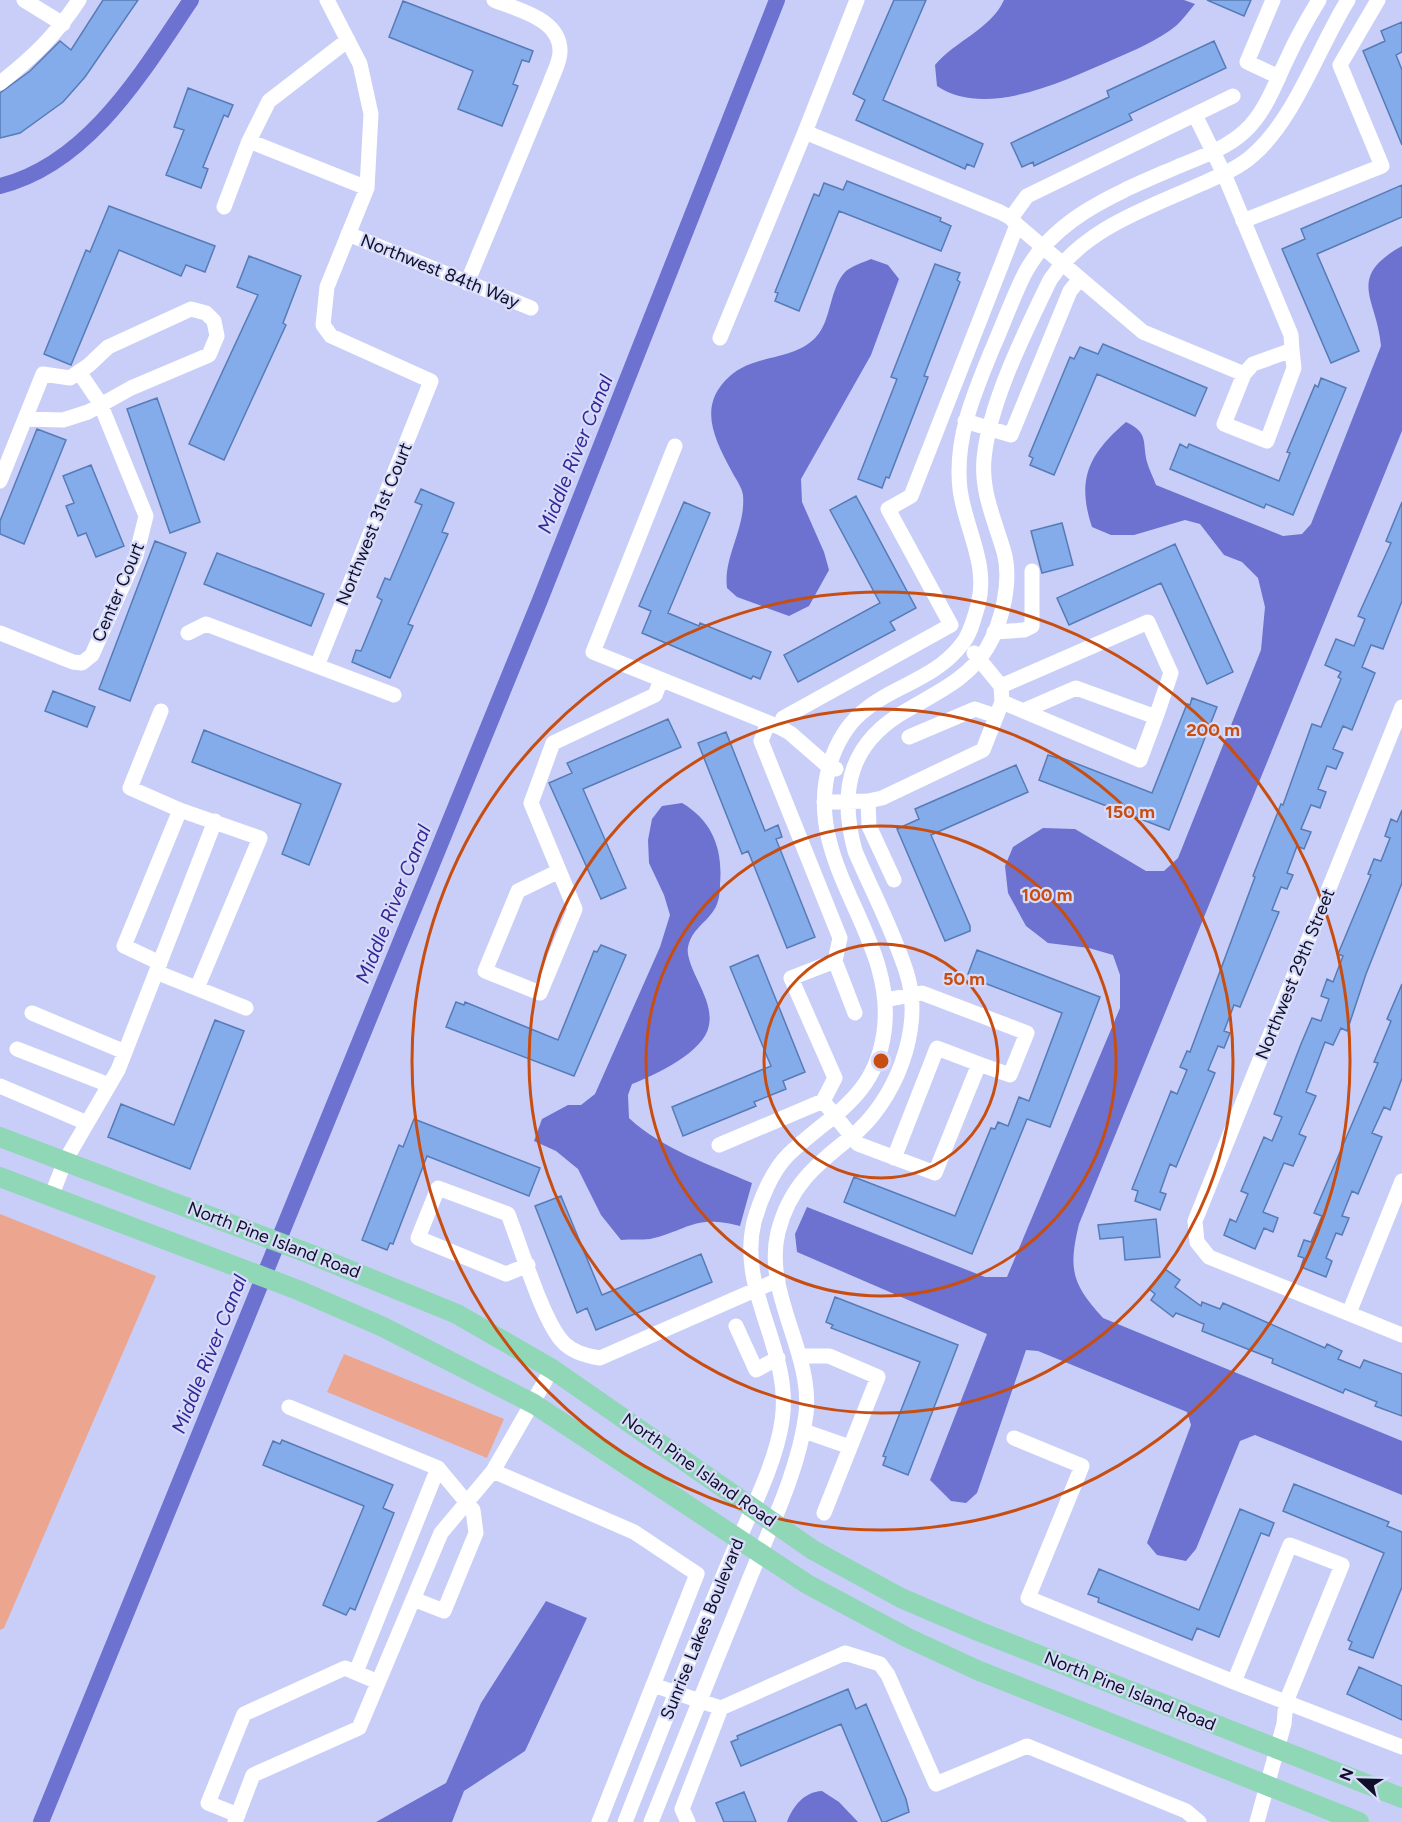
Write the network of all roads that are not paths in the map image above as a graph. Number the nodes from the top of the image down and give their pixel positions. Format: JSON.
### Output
{"nodes":[{"id":1,"x":24,"y":0,"type":"edge"},
{"id":2,"x":79,"y":0,"type":"edge"},
{"id":3,"x":327,"y":0,"type":"edge"},
{"id":4,"x":494,"y":0,"type":"edge"},
{"id":5,"x":857,"y":0,"type":"edge"},
{"id":6,"x":1272,"y":0,"type":"edge"},
{"id":7,"x":1320,"y":0,"type":"edge"},
{"id":8,"x":1378,"y":0,"type":"edge"},
{"id":9,"x":1345,"y":5,"type":"edge"},
{"id":10,"x":63,"y":24,"type":"junction"},
{"id":11,"x":348,"y":40,"type":"junction"},
{"id":12,"x":1279,"y":76,"type":"junction"},
{"id":13,"x":0,"y":83,"type":"edge"},
{"id":14,"x":1233,"y":96,"type":"dead end"},
{"id":15,"x":1195,"y":115,"type":"junction"},
{"id":16,"x":805,"y":132,"type":"junction"},
{"id":17,"x":249,"y":141,"type":"junction"},
{"id":18,"x":1213,"y":152,"type":"junction"},
{"id":19,"x":1224,"y":174,"type":"junction"},
{"id":20,"x":366,"y":188,"type":"junction"},
{"id":21,"x":225,"y":207,"type":"dead end"},
{"id":22,"x":1014,"y":221,"type":"junction"},
{"id":23,"x":1243,"y":221,"type":"junction"},
{"id":24,"x":348,"y":234,"type":"junction"},
{"id":25,"x":1042,"y":249,"type":"junction"},
{"id":26,"x":1060,"y":264,"type":"junction"},
{"id":27,"x":1079,"y":280,"type":"junction"},
{"id":28,"x":467,"y":283,"type":"junction"},
{"id":29,"x":531,"y":308,"type":"dead end"},
{"id":30,"x":720,"y":338,"type":"dead end"},
{"id":31,"x":1293,"y":350,"type":"junction"},
{"id":32,"x":79,"y":372,"type":"junction"},
{"id":33,"x":1244,"y":374,"type":"junction"},
{"id":34,"x":431,"y":381,"type":"joint"},
{"id":35,"x":100,"y":403,"type":"junction"},
{"id":36,"x":25,"y":419,"type":"junction"},
{"id":37,"x":965,"y":421,"type":"junction"},
{"id":38,"x":988,"y":426,"type":"junction"},
{"id":39,"x":675,"y":446,"type":"dead end"},
{"id":40,"x":0,"y":481,"type":"edge"},
{"id":41,"x":1032,"y":571,"type":"dead end"},
{"id":42,"x":951,"y":625,"type":"junction"},
{"id":43,"x":994,"y":632,"type":"junction"},
{"id":44,"x":0,"y":633,"type":"edge"},
{"id":45,"x":188,"y":633,"type":"dead end"},
{"id":46,"x":964,"y":642,"type":"junction"},
{"id":47,"x":979,"y":659,"type":"junction"},
{"id":48,"x":317,"y":666,"type":"junction"},
{"id":49,"x":661,"y":680,"type":"junction"},
{"id":50,"x":1001,"y":686,"type":"junction"},
{"id":51,"x":394,"y":695,"type":"dead end"},
{"id":52,"x":1402,"y":707,"type":"edge"},
{"id":53,"x":999,"y":709,"type":"junction"},
{"id":54,"x":161,"y":711,"type":"dead end"},
{"id":55,"x":1023,"y":711,"type":"junction"},
{"id":56,"x":1156,"y":717,"type":"junction"},
{"id":57,"x":774,"y":725,"type":"junction"},
{"id":58,"x":909,"y":736,"type":"dead end"},
{"id":59,"x":829,"y":767,"type":"junction"},
{"id":60,"x":850,"y":774,"type":"junction"},
{"id":61,"x":868,"y":801,"type":"junction"},
{"id":62,"x":824,"y":802,"type":"junction"},
{"id":63,"x":846,"y":802,"type":"junction"},
{"id":64,"x":180,"y":810,"type":"junction"},
{"id":65,"x":215,"y":821,"type":"junction"},
{"id":66,"x":559,"y":871,"type":"junction"},
{"id":67,"x":894,"y":880,"type":"dead end"},
{"id":68,"x":835,"y":961,"type":"junction"},
{"id":69,"x":158,"y":967,"type":"junction"},
{"id":70,"x":197,"y":988,"type":"junction"},
{"id":71,"x":910,"y":995,"type":"junction"},
{"id":72,"x":885,"y":1000,"type":"junction"},
{"id":73,"x":246,"y":1008,"type":"dead end"},
{"id":74,"x":32,"y":1013,"type":"dead end"},
{"id":75,"x":855,"y":1013,"type":"dead end"},
{"id":76,"x":17,"y":1049,"type":"dead end"},
{"id":77,"x":125,"y":1052,"type":"junction"},
{"id":78,"x":979,"y":1064,"type":"junction"},
{"id":79,"x":109,"y":1085,"type":"junction"},
{"id":80,"x":0,"y":1086,"type":"edge"},
{"id":81,"x":823,"y":1101,"type":"junction"},
{"id":82,"x":835,"y":1119,"type":"junction"},
{"id":83,"x":87,"y":1124,"type":"junction"},
{"id":84,"x":0,"y":1137,"type":"edge"},
{"id":85,"x":850,"y":1138,"type":"junction"},
{"id":86,"x":719,"y":1145,"type":"dead end"},
{"id":87,"x":894,"y":1158,"type":"junction"},
{"id":88,"x":65,"y":1161,"type":"junction"},
{"id":89,"x":0,"y":1177,"type":"edge"},
{"id":90,"x":1402,"y":1182,"type":"edge"},
{"id":91,"x":51,"y":1197,"type":"junction"},
{"id":92,"x":528,"y":1264,"type":"junction"},
{"id":93,"x":778,"y":1280,"type":"junction"},
{"id":94,"x":755,"y":1289,"type":"junction"},
{"id":95,"x":1349,"y":1313,"type":"junction"},
{"id":96,"x":736,"y":1326,"type":"dead end"},
{"id":97,"x":1402,"y":1335,"type":"edge"},
{"id":98,"x":800,"y":1356,"type":"junction"},
{"id":99,"x":778,"y":1358,"type":"junction"},
{"id":100,"x":552,"y":1369,"type":"junction"},
{"id":101,"x":534,"y":1404,"type":"junction"},
{"id":102,"x":289,"y":1407,"type":"dead end"},
{"id":103,"x":804,"y":1431,"type":"junction"},
{"id":104,"x":1014,"y":1438,"type":"dead end"},
{"id":105,"x":850,"y":1447,"type":"junction"},
{"id":106,"x":438,"y":1468,"type":"junction"},
{"id":107,"x":493,"y":1471,"type":"junction"},
{"id":108,"x":467,"y":1503,"type":"junction"},
{"id":109,"x":752,"y":1506,"type":"junction"},
{"id":110,"x":824,"y":1513,"type":"dead end"},
{"id":111,"x":773,"y":1521,"type":"junction"},
{"id":112,"x":738,"y":1539,"type":"junction"},
{"id":113,"x":759,"y":1554,"type":"junction"},
{"id":114,"x":413,"y":1599,"type":"junction"},
{"id":115,"x":356,"y":1672,"type":"junction"},
{"id":116,"x":378,"y":1682,"type":"junction"},
{"id":117,"x":1234,"y":1682,"type":"junction"},
{"id":118,"x":653,"y":1685,"type":"junction"},
{"id":119,"x":675,"y":1693,"type":"junction"},
{"id":120,"x":699,"y":1702,"type":"junction"},
{"id":121,"x":1286,"y":1702,"type":"junction"},
{"id":122,"x":722,"y":1708,"type":"junction"},
{"id":123,"x":1402,"y":1747,"type":"edge"},
{"id":124,"x":1277,"y":1750,"type":"junction"},
{"id":125,"x":1268,"y":1785,"type":"junction"},
{"id":126,"x":1402,"y":1798,"type":"edge"},
{"id":127,"x":236,"y":1819,"type":"edge"},
{"id":128,"x":599,"y":1822,"type":"edge"},
{"id":129,"x":625,"y":1822,"type":"edge"},
{"id":130,"x":651,"y":1822,"type":"edge"},
{"id":131,"x":688,"y":1822,"type":"edge"},
{"id":132,"x":1199,"y":1822,"type":"edge"},
{"id":133,"x":1257,"y":1822,"type":"edge"},
{"id":134,"x":1359,"y":1822,"type":"edge"}],
"edges":[{"from":1,"to":10,"type":"street"},
{"from":2,"to":10,"type":"street"},
{"from":3,"to":11,"type":"street","name":"Northwest 84th Way"},
{"from":4,"to":28,"type":"street"},
{"from":5,"to":16,"type":"street"},
{"from":6,"to":12,"type":"street"},
{"from":7,"to":9,"type":"street"},
{"from":7,"to":12,"type":"street"},
{"from":8,"to":23,"type":"street"},
{"from":9,"to":19,"type":"street","name":"Sunrise Lakes Boulevard"},
{"from":10,"to":13,"type":"street"},
{"from":11,"to":17,"type":"street"},
{"from":11,"to":20,"type":"street","name":"Northwest 84th Way"},
{"from":12,"to":18,"type":"street"},
{"from":14,"to":15,"type":"street"},
{"from":15,"to":18,"type":"street"},
{"from":15,"to":22,"type":"street"},
{"from":16,"to":22,"type":"street"},
{"from":16,"to":30,"type":"street"},
{"from":17,"to":20,"type":"street"},
{"from":17,"to":21,"type":"street"},
{"from":18,"to":19,"type":"street"},
{"from":18,"to":25,"type":"street"},
{"from":19,"to":23,"type":"street"},
{"from":19,"to":26,"type":"street","name":"Sunrise Lakes Boulevard"},
{"from":20,"to":24,"type":"street","name":"Northwest 84th Way"},
{"from":22,"to":25,"type":"street"},
{"from":22,"to":42,"type":"street"},
{"from":23,"to":31,"type":"street"},
{"from":24,"to":28,"type":"street","name":"Northwest 84th Way"},
{"from":24,"to":34,"type":"street","name":"Northwest 84th Way"},
{"from":25,"to":26,"type":"street"},
{"from":25,"to":37,"type":"street"},
{"from":26,"to":27,"type":"street"},
{"from":26,"to":38,"type":"street","name":"Sunrise Lakes Boulevard"},
{"from":27,"to":33,"type":"street"},
{"from":27,"to":38,"type":"street"},
{"from":28,"to":29,"type":"street","name":"Northwest 84th Way"},
{"from":31,"to":33,"type":"street"},
{"from":31,"to":33,"type":"street"},
{"from":32,"to":35,"type":"street","name":"Center Court"},
{"from":32,"to":35,"type":"street"},
{"from":32,"to":36,"type":"street"},
{"from":34,"to":48,"type":"street","name":"Northwest 31st Court"},
{"from":35,"to":36,"type":"street"},
{"from":35,"to":44,"type":"street","name":"Center Court"},
{"from":36,"to":40,"type":"street"},
{"from":37,"to":38,"type":"street"},
{"from":37,"to":46,"type":"street"},
{"from":38,"to":43,"type":"street","name":"Sunrise Lakes Boulevard"},
{"from":39,"to":49,"type":"street"},
{"from":41,"to":43,"type":"street"},
{"from":42,"to":46,"type":"street"},
{"from":42,"to":57,"type":"street"},
{"from":43,"to":47,"type":"street","name":"Sunrise Lakes Boulevard"},
{"from":45,"to":48,"type":"street"},
{"from":46,"to":47,"type":"street"},
{"from":46,"to":59,"type":"street","name":"Sunrise Lakes Boulevard"},
{"from":47,"to":50,"type":"street"},
{"from":47,"to":60,"type":"street","name":"Sunrise Lakes Boulevard"},
{"from":48,"to":51,"type":"street"},
{"from":49,"to":57,"type":"street"},
{"from":49,"to":66,"type":"street"},
{"from":50,"to":53,"type":"street"},
{"from":50,"to":56,"type":"street"},
{"from":52,"to":95,"type":"street","name":"Northwest 29th Street"},
{"from":53,"to":55,"type":"street"},
{"from":53,"to":58,"type":"street"},
{"from":53,"to":61,"type":"street"},
{"from":54,"to":64,"type":"street"},
{"from":55,"to":56,"type":"street"},
{"from":55,"to":56,"type":"street"},
{"from":57,"to":59,"type":"street"},
{"from":57,"to":68,"type":"street"},
{"from":59,"to":60,"type":"street"},
{"from":59,"to":62,"type":"street","name":"Sunrise Lakes Boulevard"},
{"from":60,"to":63,"type":"street","name":"Sunrise Lakes Boulevard"},
{"from":61,"to":63,"type":"street"},
{"from":61,"to":67,"type":"street"},
{"from":62,"to":63,"type":"street"},
{"from":62,"to":72,"type":"street","name":"Sunrise Lakes Boulevard"},
{"from":63,"to":71,"type":"street","name":"Sunrise Lakes Boulevard"},
{"from":64,"to":65,"type":"street"},
{"from":64,"to":69,"type":"street"},
{"from":65,"to":69,"type":"street"},
{"from":65,"to":70,"type":"street"},
{"from":66,"to":66,"type":"street"},
{"from":68,"to":75,"type":"street"},
{"from":68,"to":81,"type":"street"},
{"from":69,"to":70,"type":"street"},
{"from":69,"to":77,"type":"street"},
{"from":70,"to":73,"type":"street"},
{"from":71,"to":72,"type":"street"},
{"from":71,"to":78,"type":"street"},
{"from":71,"to":85,"type":"street","name":"Sunrise Lakes Boulevard"},
{"from":72,"to":82,"type":"street","name":"Sunrise Lakes Boulevard"},
{"from":74,"to":77,"type":"street"},
{"from":76,"to":79,"type":"street"},
{"from":77,"to":79,"type":"street"},
{"from":78,"to":87,"type":"street"},
{"from":78,"to":87,"type":"street"},
{"from":79,"to":83,"type":"street"},
{"from":80,"to":83,"type":"street"},
{"from":81,"to":82,"type":"street"},
{"from":81,"to":86,"type":"street"},
{"from":82,"to":85,"type":"street"},
{"from":82,"to":94,"type":"street","name":"Sunrise Lakes Boulevard"},
{"from":83,"to":88,"type":"street"},
{"from":84,"to":88,"type":"main road","name":"North Pine Island Road"},
{"from":85,"to":87,"type":"street"},
{"from":85,"to":93,"type":"street","name":"Sunrise Lakes Boulevard"},
{"from":88,"to":91,"type":"street"},
{"from":88,"to":100,"type":"main road","name":"North Pine Island Road"},
{"from":89,"to":91,"type":"main road","name":"North Pine Island Road"},
{"from":90,"to":95,"type":"street"},
{"from":91,"to":101,"type":"main road","name":"North Pine Island Road"},
{"from":92,"to":92,"type":"street"},
{"from":92,"to":94,"type":"street"},
{"from":93,"to":94,"type":"street"},
{"from":93,"to":98,"type":"street","name":"Sunrise Lakes Boulevard"},
{"from":94,"to":99,"type":"street","name":"Sunrise Lakes Boulevard"},
{"from":95,"to":97,"type":"street"},
{"from":96,"to":99,"type":"street"},
{"from":98,"to":103,"type":"street","name":"Sunrise Lakes Boulevard"},
{"from":98,"to":105,"type":"street"},
{"from":99,"to":109,"type":"street","name":"Sunrise Lakes Boulevard"},
{"from":100,"to":101,"type":"street"},
{"from":100,"to":109,"type":"main road","name":"North Pine Island Road"},
{"from":101,"to":107,"type":"street"},
{"from":101,"to":112,"type":"main road","name":"North Pine Island Road"},
{"from":102,"to":106,"type":"street"},
{"from":103,"to":105,"type":"street"},
{"from":103,"to":111,"type":"street","name":"Sunrise Lakes Boulevard"},
{"from":104,"to":117,"type":"street"},
{"from":105,"to":110,"type":"street"},
{"from":106,"to":108,"type":"street"},
{"from":106,"to":115,"type":"street"},
{"from":107,"to":108,"type":"street"},
{"from":107,"to":118,"type":"street"},
{"from":108,"to":114,"type":"street"},
{"from":108,"to":114,"type":"street"},
{"from":109,"to":111,"type":"main road","name":"North Pine Island Road"},
{"from":109,"to":112,"type":"street","name":"Sunrise Lakes Boulevard"},
{"from":111,"to":113,"type":"street","name":"Sunrise Lakes Boulevard"},
{"from":111,"to":124,"type":"main road","name":"North Pine Island Road"},
{"from":112,"to":113,"type":"main road","name":"North Pine Island Road"},
{"from":112,"to":119,"type":"street","name":"Sunrise Lakes Boulevard"},
{"from":113,"to":120,"type":"street","name":"Sunrise Lakes Boulevard"},
{"from":113,"to":125,"type":"main road","name":"North Pine Island Road"},
{"from":114,"to":116,"type":"street"},
{"from":115,"to":116,"type":"street"},
{"from":115,"to":127,"type":"street"},
{"from":116,"to":127,"type":"street"},
{"from":117,"to":121,"type":"street"},
{"from":117,"to":121,"type":"street"},
{"from":118,"to":119,"type":"street"},
{"from":118,"to":128,"type":"street"},
{"from":119,"to":120,"type":"street"},
{"from":119,"to":129,"type":"street","name":"Sunrise Lakes Boulevard"},
{"from":120,"to":122,"type":"street"},
{"from":120,"to":130,"type":"street","name":"Sunrise Lakes Boulevard"},
{"from":121,"to":123,"type":"street"},
{"from":121,"to":124,"type":"street"},
{"from":122,"to":131,"type":"street"},
{"from":122,"to":132,"type":"street"},
{"from":124,"to":125,"type":"street"},
{"from":124,"to":126,"type":"main road","name":"North Pine Island Road"},
{"from":125,"to":133,"type":"street"},
{"from":125,"to":134,"type":"main road","name":"North Pine Island Road"}]}
